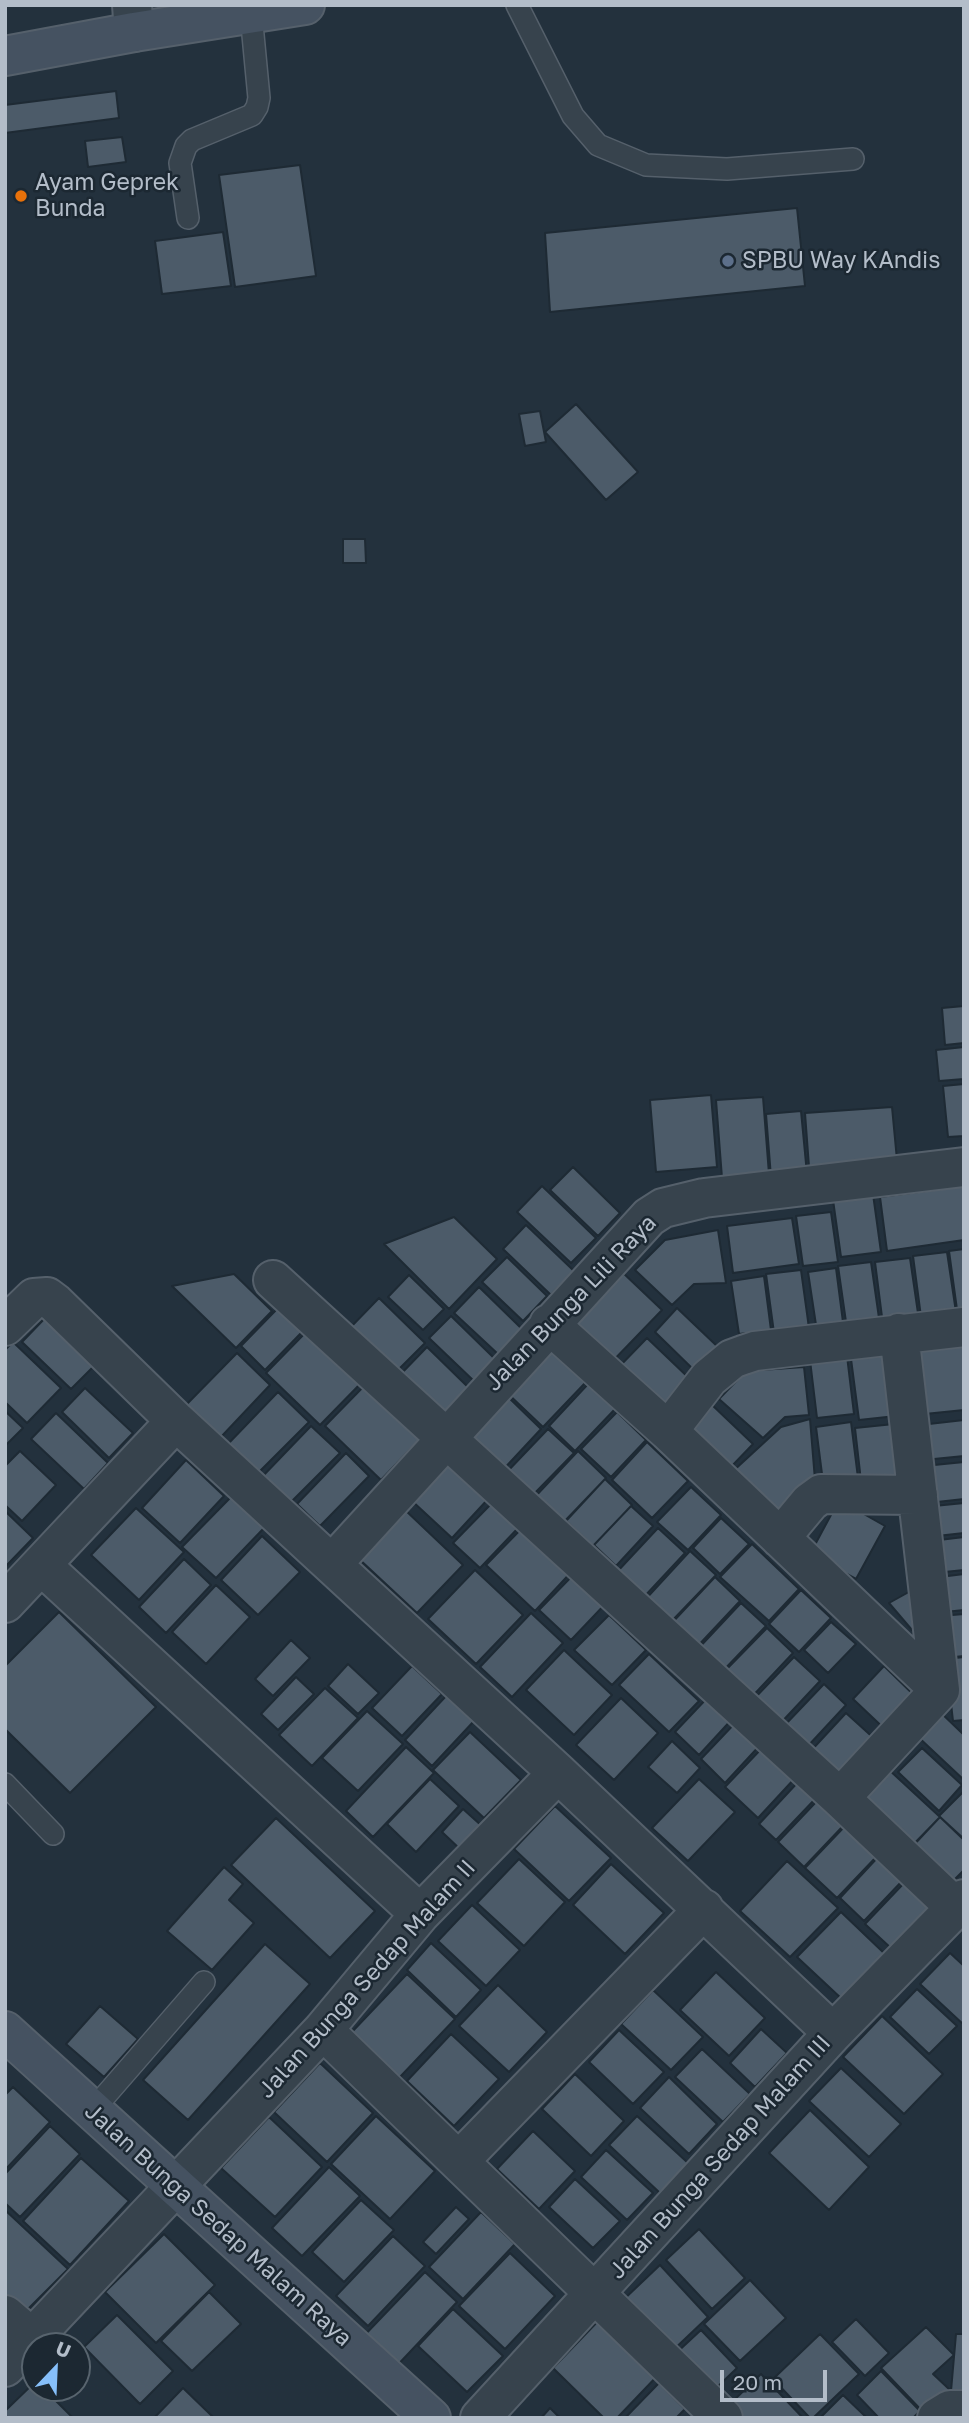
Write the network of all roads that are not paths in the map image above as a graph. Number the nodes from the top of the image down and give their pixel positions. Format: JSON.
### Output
{"nodes":[{"id":1,"x":517,"y":5,"type":"edge"},
{"id":2,"x":279,"y":8,"type":"edge"},
{"id":3,"x":133,"y":18,"type":"edge"},
{"id":4,"x":5,"y":56,"type":"edge"},
{"id":5,"x":853,"y":159,"type":"dead end"},
{"id":6,"x":188,"y":218,"type":"dead end"},
{"id":7,"x":964,"y":1167,"type":"edge"},
{"id":8,"x":273,"y":1280,"type":"dead end"},
{"id":9,"x":549,"y":1324,"type":"junction"},
{"id":10,"x":5,"y":1326,"type":"edge"},
{"id":11,"x":964,"y":1327,"type":"edge"},
{"id":12,"x":900,"y":1333,"type":"junction"},
{"id":13,"x":176,"y":1421,"type":"junction"},
{"id":14,"x":668,"y":1431,"type":"junction"},
{"id":15,"x":446,"y":1437,"type":"junction"},
{"id":16,"x":918,"y":1495,"type":"junction"},
{"id":17,"x":780,"y":1538,"type":"junction"},
{"id":18,"x":332,"y":1563,"type":"junction"},
{"id":19,"x":41,"y":1565,"type":"junction"},
{"id":20,"x":5,"y":1604,"type":"edge"},
{"id":21,"x":940,"y":1690,"type":"junction"},
{"id":22,"x":558,"y":1773,"type":"junction"},
{"id":23,"x":5,"y":1784,"type":"edge"},
{"id":24,"x":840,"y":1798,"type":"junction"},
{"id":25,"x":53,"y":1834,"type":"dead end"},
{"id":26,"x":960,"y":1904,"type":"edge"},
{"id":27,"x":704,"y":1909,"type":"junction"},
{"id":28,"x":420,"y":1914,"type":"junction"},
{"id":29,"x":204,"y":1982,"type":"dead end"},
{"id":30,"x":324,"y":2030,"type":"junction"},
{"id":31,"x":5,"y":2031,"type":"edge"},
{"id":32,"x":833,"y":2033,"type":"junction"},
{"id":33,"x":92,"y":2111,"type":"junction"},
{"id":34,"x":460,"y":2161,"type":"junction"},
{"id":35,"x":177,"y":2187,"type":"junction"},
{"id":36,"x":595,"y":2295,"type":"junction"},
{"id":37,"x":19,"y":2327,"type":"edge"},
{"id":38,"x":5,"y":2367,"type":"edge"},
{"id":39,"x":964,"y":2410,"type":"edge"},
{"id":40,"x":431,"y":2418,"type":"edge"},
{"id":41,"x":480,"y":2418,"type":"edge"},
{"id":42,"x":723,"y":2418,"type":"edge"},
{"id":43,"x":937,"y":2418,"type":"edge"}],
"edges":[{"from":1,"to":5,"type":"lane"},
{"from":2,"to":3,"type":"street"},
{"from":2,"to":6,"type":"lane"},
{"from":3,"to":4,"type":"street"},
{"from":7,"to":9,"type":"street","name":"Jalan Bunga Lili Raya"},
{"from":8,"to":15,"type":"street"},
{"from":9,"to":14,"type":"street"},
{"from":9,"to":15,"type":"street","name":"Jalan Bunga Lili Raya"},
{"from":10,"to":13,"type":"street"},
{"from":11,"to":12,"type":"street"},
{"from":12,"to":14,"type":"street"},
{"from":12,"to":16,"type":"street"},
{"from":13,"to":18,"type":"street"},
{"from":13,"to":19,"type":"street"},
{"from":14,"to":17,"type":"street"},
{"from":15,"to":18,"type":"street","name":"Jalan Bunga Lili Raya"},
{"from":15,"to":24,"type":"street"},
{"from":16,"to":17,"type":"street"},
{"from":16,"to":21,"type":"street"},
{"from":17,"to":21,"type":"street"},
{"from":18,"to":22,"type":"street"},
{"from":19,"to":20,"type":"street"},
{"from":19,"to":28,"type":"street"},
{"from":21,"to":24,"type":"street"},
{"from":22,"to":27,"type":"street"},
{"from":22,"to":28,"type":"street","name":"Jalan Bunga Sedap Malam II"},
{"from":23,"to":25,"type":"lane"},
{"from":24,"to":26,"type":"street"},
{"from":26,"to":32,"type":"street","name":"Jalan Bunga Sedap Malam III"},
{"from":27,"to":32,"type":"street"},
{"from":27,"to":34,"type":"street"},
{"from":28,"to":30,"type":"street","name":"Jalan Bunga Sedap Malam II"},
{"from":29,"to":33,"type":"lane"},
{"from":30,"to":34,"type":"street"},
{"from":30,"to":35,"type":"street","name":"Jalan Bunga Sedap Malam II"},
{"from":31,"to":33,"type":"street","name":"Jalan Bunga Sedap Malam Raya"},
{"from":32,"to":36,"type":"street","name":"Jalan Bunga Sedap Malam III"},
{"from":33,"to":35,"type":"street","name":"Jalan Bunga Sedap Malam Raya"},
{"from":34,"to":36,"type":"street"},
{"from":35,"to":37,"type":"street","name":"Jalan Bunga Sedap Malam II"},
{"from":35,"to":40,"type":"street","name":"Jalan Bunga Sedap Malam Raya"},
{"from":36,"to":41,"type":"street","name":"Jalan Bunga Sedap Malam III"},
{"from":36,"to":42,"type":"street"},
{"from":37,"to":38,"type":"street","name":"Jalan Bunga Sedap Malam II"},
{"from":39,"to":43,"type":"street"}]}
